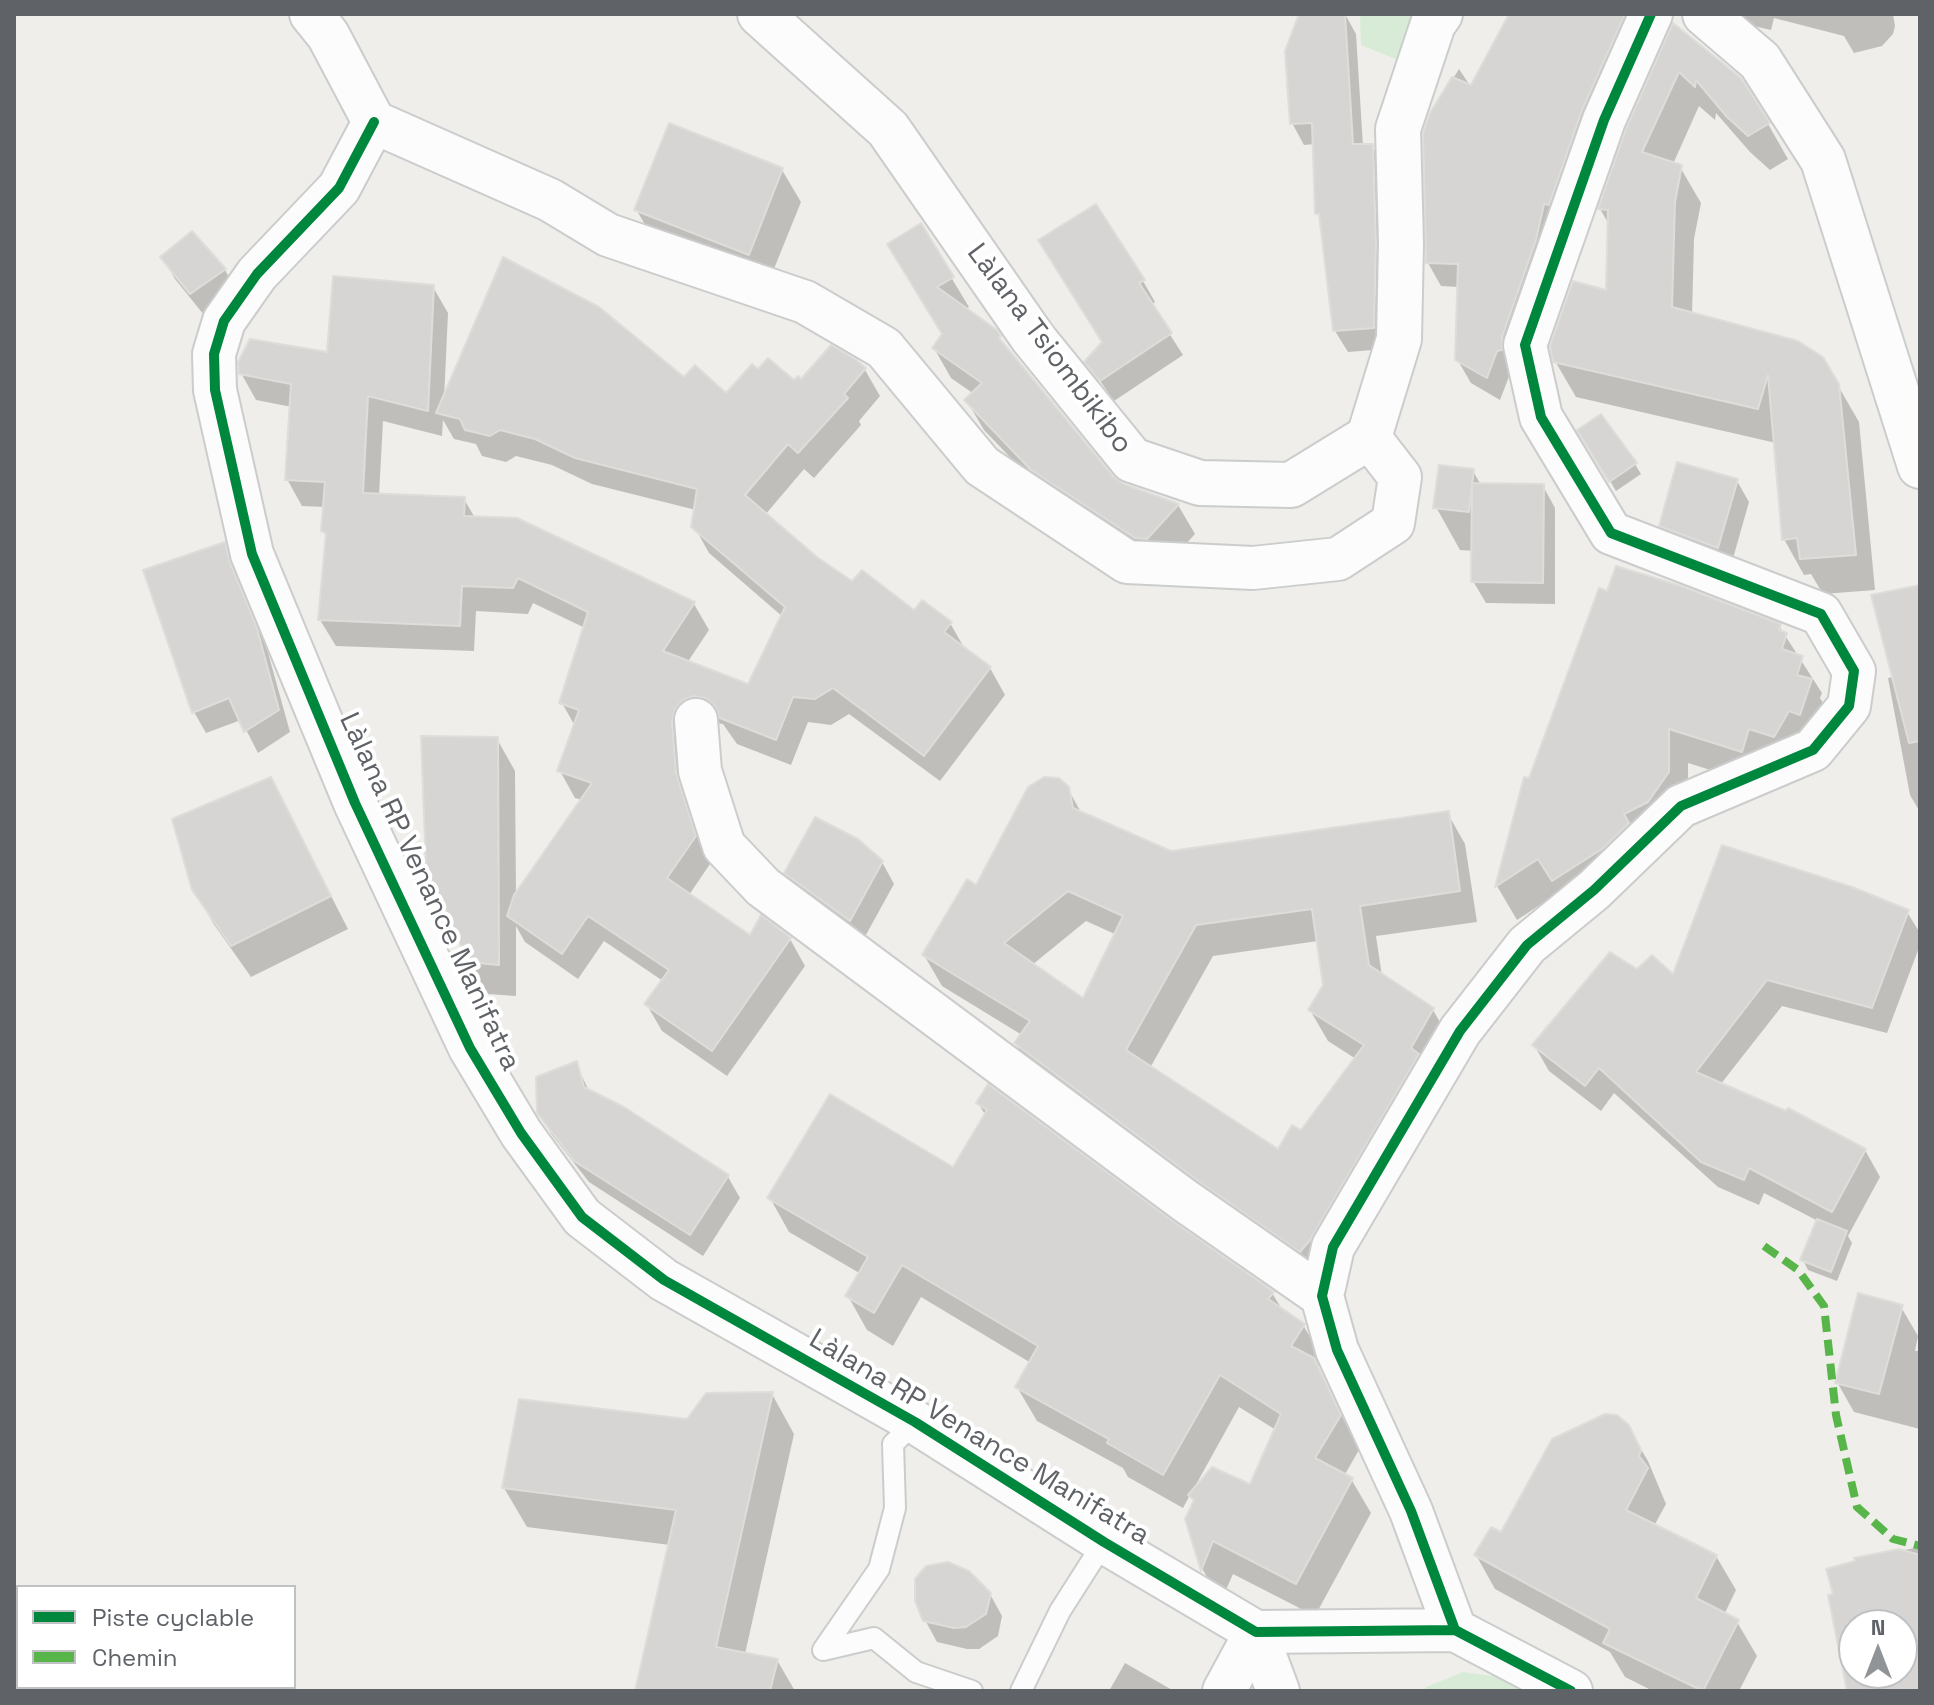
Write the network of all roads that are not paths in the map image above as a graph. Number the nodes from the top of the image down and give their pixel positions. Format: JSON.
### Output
{"nodes":[{"id":1,"x":311,"y":14,"type":"edge"},
{"id":2,"x":760,"y":14,"type":"edge"},
{"id":3,"x":1440,"y":14,"type":"edge"},
{"id":4,"x":1651,"y":14,"type":"edge"},
{"id":5,"x":1705,"y":14,"type":"edge"},
{"id":6,"x":374,"y":122,"type":"junction"},
{"id":7,"x":1369,"y":437,"type":"junction"},
{"id":8,"x":1920,"y":466,"type":"edge"},
{"id":9,"x":696,"y":720,"type":"dead end"},
{"id":10,"x":1322,"y":1296,"type":"junction"},
{"id":11,"x":915,"y":1422,"type":"junction"},
{"id":12,"x":1104,"y":1542,"type":"junction"},
{"id":13,"x":1455,"y":1630,"type":"junction"},
{"id":14,"x":1256,"y":1632,"type":"junction"},
{"id":15,"x":972,"y":1691,"type":"edge"},
{"id":16,"x":1021,"y":1691,"type":"edge"},
{"id":17,"x":1224,"y":1691,"type":"edge"},
{"id":18,"x":1278,"y":1691,"type":"edge"},
{"id":19,"x":1571,"y":1691,"type":"edge"}],
"edges":[{"from":1,"to":6,"type":"street"},
{"from":2,"to":7,"type":"street","name":"Làlana Tsiombikibo"},
{"from":3,"to":7,"type":"street"},
{"from":4,"to":10,"type":"street"},
{"from":5,"to":8,"type":"street"},
{"from":6,"to":7,"type":"street"},
{"from":6,"to":11,"type":"street","name":"Làlana RP Venance Manifatra"},
{"from":9,"to":10,"type":"street"},
{"from":10,"to":13,"type":"street"},
{"from":11,"to":12,"type":"street","name":"Làlana RP Venance Manifatra"},
{"from":11,"to":15,"type":"lane"},
{"from":12,"to":14,"type":"street","name":"Làlana RP Venance Manifatra"},
{"from":12,"to":16,"type":"lane"},
{"from":13,"to":14,"type":"street"},
{"from":13,"to":19,"type":"street"},
{"from":14,"to":17,"type":"street"},
{"from":14,"to":18,"type":"street"}]}
